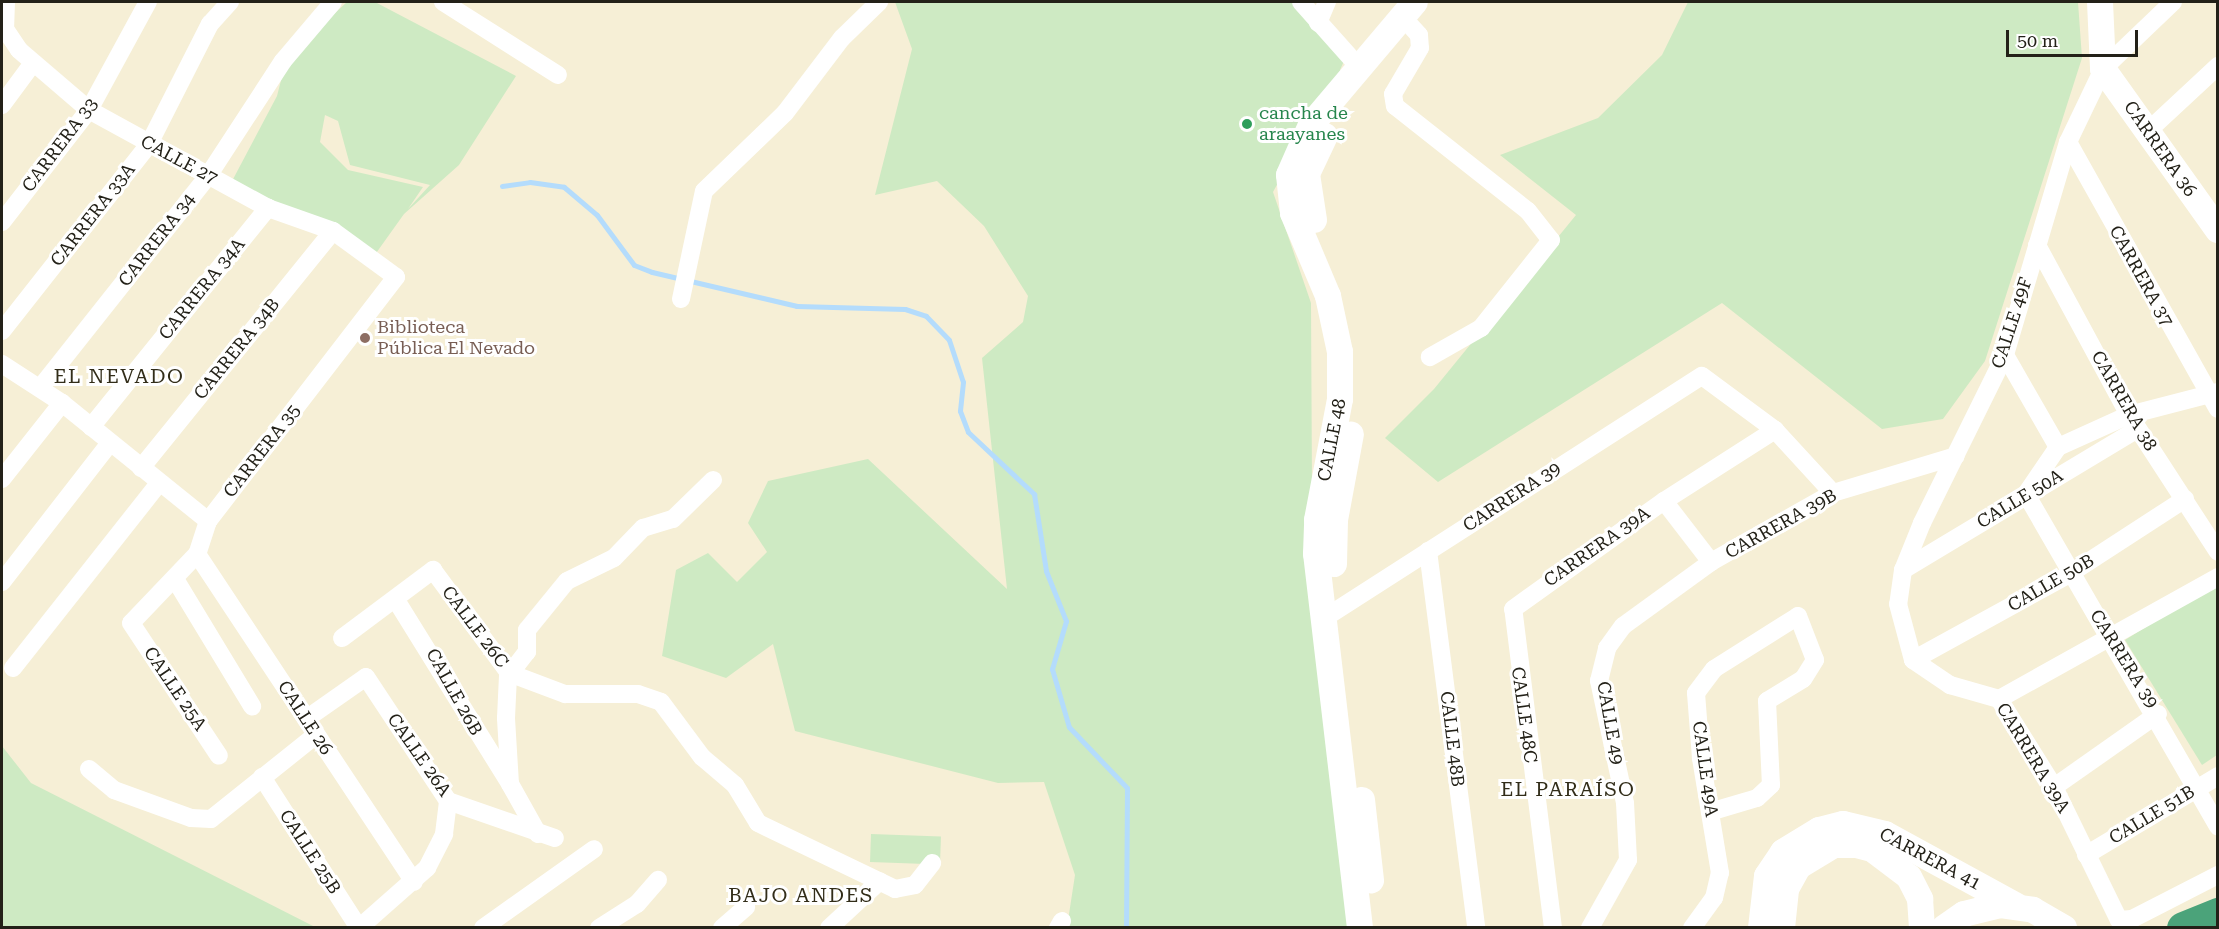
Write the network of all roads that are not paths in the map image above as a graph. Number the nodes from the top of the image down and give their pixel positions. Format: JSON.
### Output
{"nodes":[{"id":1,"x":6,"y":2,"type":"edge"},
{"id":2,"x":148,"y":2,"type":"edge"},
{"id":3,"x":230,"y":2,"type":"edge"},
{"id":4,"x":333,"y":2,"type":"edge"},
{"id":5,"x":443,"y":2,"type":"edge"},
{"id":6,"x":879,"y":2,"type":"edge"},
{"id":7,"x":1301,"y":2,"type":"edge"},
{"id":8,"x":1327,"y":2,"type":"edge"},
{"id":9,"x":2100,"y":2,"type":"edge"},
{"id":10,"x":2173,"y":2,"type":"edge"},
{"id":11,"x":1415,"y":9,"type":"edge"},
{"id":12,"x":1318,"y":23,"type":"junction"},
{"id":13,"x":33,"y":63,"type":"junction"},
{"id":14,"x":1358,"y":66,"type":"junction"},
{"id":15,"x":2217,"y":66,"type":"edge"},
{"id":16,"x":2103,"y":69,"type":"junction"},
{"id":17,"x":558,"y":75,"type":"dead end"},
{"id":18,"x":2,"y":105,"type":"edge"},
{"id":19,"x":89,"y":110,"type":"junction"},
{"id":20,"x":2148,"y":131,"type":"junction"},
{"id":21,"x":2068,"y":142,"type":"junction"},
{"id":22,"x":149,"y":144,"type":"junction"},
{"id":23,"x":208,"y":176,"type":"junction"},
{"id":24,"x":267,"y":208,"type":"junction"},
{"id":25,"x":2,"y":222,"type":"edge"},
{"id":26,"x":2217,"y":230,"type":"edge"},
{"id":27,"x":333,"y":231,"type":"junction"},
{"id":28,"x":2037,"y":245,"type":"junction"},
{"id":29,"x":396,"y":277,"type":"joint"},
{"id":30,"x":681,"y":299,"type":"dead end"},
{"id":31,"x":2,"y":331,"type":"edge"},
{"id":32,"x":2005,"y":355,"type":"junction"},
{"id":33,"x":1431,"y":357,"type":"dead end"},
{"id":34,"x":4,"y":369,"type":"edge"},
{"id":35,"x":40,"y":388,"type":"junction"},
{"id":36,"x":2215,"y":399,"type":"edge"},
{"id":37,"x":62,"y":403,"type":"junction"},
{"id":38,"x":2133,"y":422,"type":"junction"},
{"id":39,"x":91,"y":427,"type":"junction"},
{"id":40,"x":1775,"y":430,"type":"junction"},
{"id":41,"x":110,"y":442,"type":"junction"},
{"id":42,"x":2058,"y":447,"type":"junction"},
{"id":43,"x":1956,"y":456,"type":"junction"},
{"id":44,"x":141,"y":468,"type":"junction"},
{"id":45,"x":2,"y":478,"type":"edge"},
{"id":46,"x":713,"y":480,"type":"dead end"},
{"id":47,"x":159,"y":483,"type":"junction"},
{"id":48,"x":1833,"y":493,"type":"junction"},
{"id":49,"x":2026,"y":494,"type":"junction"},
{"id":50,"x":2185,"y":499,"type":"junction"},
{"id":51,"x":1664,"y":501,"type":"junction"},
{"id":52,"x":208,"y":521,"type":"junction"},
{"id":53,"x":1428,"y":551,"type":"junction"},
{"id":54,"x":2217,"y":552,"type":"edge"},
{"id":55,"x":197,"y":554,"type":"junction"},
{"id":56,"x":1712,"y":562,"type":"junction"},
{"id":57,"x":1903,"y":570,"type":"junction"},
{"id":58,"x":2070,"y":573,"type":"junction"},
{"id":59,"x":2217,"y":577,"type":"edge"},
{"id":60,"x":175,"y":579,"type":"junction"},
{"id":61,"x":2,"y":582,"type":"edge"},
{"id":62,"x":396,"y":600,"type":"junction"},
{"id":63,"x":1513,"y":609,"type":"joint"},
{"id":64,"x":1331,"y":614,"type":"junction"},
{"id":65,"x":131,"y":623,"type":"joint"},
{"id":66,"x":1623,"y":626,"type":"joint"},
{"id":67,"x":342,"y":638,"type":"dead end"},
{"id":68,"x":2112,"y":638,"type":"junction"},
{"id":69,"x":1913,"y":660,"type":"junction"},
{"id":70,"x":13,"y":668,"type":"dead end"},
{"id":71,"x":509,"y":673,"type":"junction"},
{"id":72,"x":1999,"y":699,"type":"junction"},
{"id":73,"x":252,"y":706,"type":"dead end"},
{"id":74,"x":2158,"y":714,"type":"junction"},
{"id":75,"x":306,"y":719,"type":"junction"},
{"id":76,"x":316,"y":735,"type":"junction"},
{"id":77,"x":219,"y":756,"type":"dead end"},
{"id":78,"x":89,"y":769,"type":"dead end"},
{"id":79,"x":2217,"y":776,"type":"edge"},
{"id":80,"x":262,"y":777,"type":"junction"},
{"id":81,"x":510,"y":784,"type":"junction"},
{"id":82,"x":2054,"y":787,"type":"junction"},
{"id":83,"x":2197,"y":789,"type":"junction"},
{"id":84,"x":448,"y":801,"type":"junction"},
{"id":85,"x":1710,"y":812,"type":"junction"},
{"id":86,"x":2217,"y":826,"type":"edge"},
{"id":87,"x":594,"y":849,"type":"dead end"},
{"id":88,"x":2086,"y":855,"type":"junction"},
{"id":89,"x":932,"y":863,"type":"dead end"},
{"id":90,"x":2217,"y":875,"type":"edge"},
{"id":91,"x":658,"y":880,"type":"dead end"},
{"id":92,"x":880,"y":881,"type":"junction"},
{"id":93,"x":414,"y":882,"type":"junction"},
{"id":94,"x":2017,"y":906,"type":"junction"},
{"id":95,"x":746,"y":907,"type":"dead end"},
{"id":96,"x":2217,"y":914,"type":"edge"},
{"id":97,"x":359,"y":927,"type":"edge"},
{"id":98,"x":483,"y":927,"type":"edge"},
{"id":99,"x":599,"y":927,"type":"edge"},
{"id":100,"x":722,"y":927,"type":"edge"},
{"id":101,"x":829,"y":927,"type":"edge"},
{"id":102,"x":1360,"y":927,"type":"edge"},
{"id":103,"x":1378,"y":927,"type":"edge"},
{"id":104,"x":1476,"y":927,"type":"edge"},
{"id":105,"x":1552,"y":927,"type":"edge"},
{"id":106,"x":1590,"y":927,"type":"edge"},
{"id":107,"x":1692,"y":927,"type":"edge"},
{"id":108,"x":1761,"y":927,"type":"edge"},
{"id":109,"x":1782,"y":927,"type":"edge"},
{"id":110,"x":1922,"y":927,"type":"edge"},
{"id":111,"x":1944,"y":927,"type":"edge"},
{"id":112,"x":2064,"y":927,"type":"edge"},
{"id":113,"x":2183,"y":927,"type":"edge"}],
"edges":[{"from":1,"to":13,"type":"street","name":"CALLE 27"},
{"from":2,"to":19,"type":"street","name":"CARRERA 33"},
{"from":3,"to":22,"type":"street","name":"CARRERA 33A"},
{"from":4,"to":23,"type":"street","name":"CARRERA 34"},
{"from":5,"to":17,"type":"street"},
{"from":6,"to":30,"type":"street"},
{"from":7,"to":12,"type":"street"},
{"from":8,"to":12,"type":"street"},
{"from":9,"to":16,"type":"main road"},
{"from":10,"to":16,"type":"street"},
{"from":11,"to":14,"type":"main road","name":"CALLE 48"},
{"from":11,"to":33,"type":"street"},
{"from":11,"to":64,"type":"main road","name":"CALLE 48"},
{"from":12,"to":14,"type":"street"},
{"from":13,"to":18,"type":"street"},
{"from":13,"to":19,"type":"street","name":"CALLE 27"},
{"from":14,"to":64,"type":"main road","name":"CALLE 48"},
{"from":15,"to":20,"type":"street"},
{"from":16,"to":20,"type":"main road","name":"CARRERA 36"},
{"from":16,"to":21,"type":"street","name":"CALLE 49F"},
{"from":19,"to":22,"type":"street","name":"CALLE 27"},
{"from":19,"to":25,"type":"street","name":"CARRERA 33"},
{"from":20,"to":26,"type":"main road","name":"CARRERA 36"},
{"from":21,"to":28,"type":"street","name":"CALLE 49F"},
{"from":21,"to":36,"type":"street","name":"CARRERA 37"},
{"from":22,"to":23,"type":"street","name":"CALLE 27"},
{"from":22,"to":31,"type":"street","name":"CARRERA 33A"},
{"from":23,"to":24,"type":"street","name":"CALLE 27"},
{"from":23,"to":35,"type":"street","name":"CARRERA 34"},
{"from":24,"to":27,"type":"street","name":"CALLE 27"},
{"from":24,"to":39,"type":"street","name":"CARRERA 34A"},
{"from":27,"to":29,"type":"street","name":"CALLE 27"},
{"from":27,"to":44,"type":"street","name":"CARRERA 34B"},
{"from":28,"to":32,"type":"street","name":"CALLE 49F"},
{"from":28,"to":38,"type":"street","name":"CARRERA 38"},
{"from":29,"to":52,"type":"street","name":"CARRERA 35"},
{"from":32,"to":42,"type":"street"},
{"from":32,"to":43,"type":"street","name":"CALLE 49F"},
{"from":34,"to":35,"type":"street"},
{"from":35,"to":37,"type":"street"},
{"from":36,"to":38,"type":"street","name":"CALLE 50A"},
{"from":37,"to":39,"type":"street"},
{"from":37,"to":45,"type":"street"},
{"from":38,"to":42,"type":"street"},
{"from":38,"to":49,"type":"street","name":"CALLE 50A"},
{"from":38,"to":50,"type":"street","name":"CARRERA 38"},
{"from":39,"to":41,"type":"street"},
{"from":40,"to":48,"type":"street"},
{"from":40,"to":51,"type":"street","name":"CARRERA 39A"},
{"from":40,"to":53,"type":"street","name":"CARRERA 39"},
{"from":41,"to":44,"type":"street"},
{"from":41,"to":61,"type":"street"},
{"from":42,"to":49,"type":"street"},
{"from":43,"to":48,"type":"street","name":"CARRERA 39B"},
{"from":43,"to":57,"type":"street","name":"CALLE 49F"},
{"from":44,"to":47,"type":"street"},
{"from":46,"to":71,"type":"street"},
{"from":47,"to":52,"type":"street"},
{"from":47,"to":70,"type":"street"},
{"from":48,"to":56,"type":"street","name":"CARRERA 39B"},
{"from":49,"to":57,"type":"street","name":"CALLE 50A"},
{"from":49,"to":58,"type":"street","name":"CARRERA 39"},
{"from":50,"to":54,"type":"street","name":"CARRERA 38"},
{"from":50,"to":58,"type":"street","name":"CALLE 50B"},
{"from":51,"to":56,"type":"street"},
{"from":51,"to":63,"type":"street","name":"CARRERA 39A"},
{"from":52,"to":55,"type":"street","name":"CARRERA 35"},
{"from":53,"to":64,"type":"street","name":"CARRERA 39"},
{"from":53,"to":104,"type":"street","name":"CALLE 48B"},
{"from":55,"to":60,"type":"street","name":"CARRERA 35"},
{"from":55,"to":75,"type":"street","name":"CALLE 26"},
{"from":56,"to":66,"type":"street","name":"CARRERA 39B"},
{"from":57,"to":69,"type":"street"},
{"from":58,"to":68,"type":"street","name":"CARRERA 39"},
{"from":58,"to":69,"type":"street","name":"CALLE 50B"},
{"from":59,"to":68,"type":"street"},
{"from":60,"to":65,"type":"street","name":"CARRERA 35"},
{"from":60,"to":73,"type":"street"},
{"from":62,"to":67,"type":"street"},
{"from":62,"to":71,"type":"street","name":"CALLE 26C"},
{"from":62,"to":81,"type":"street","name":"CALLE 26B"},
{"from":63,"to":105,"type":"street","name":"CALLE 48C"},
{"from":64,"to":102,"type":"main road","name":"CALLE 48"},
{"from":64,"to":103,"type":"main road","name":"CALLE 48"},
{"from":65,"to":77,"type":"street","name":"CALLE 25A"},
{"from":66,"to":106,"type":"street","name":"CALLE 49"},
{"from":68,"to":72,"type":"street"},
{"from":68,"to":74,"type":"street","name":"CARRERA 39"},
{"from":69,"to":72,"type":"street","name":"CARRERA 39A"},
{"from":71,"to":81,"type":"street"},
{"from":71,"to":92,"type":"street","name":"CALLE 26C"},
{"from":72,"to":82,"type":"street","name":"CARRERA 39A"},
{"from":74,"to":82,"type":"street"},
{"from":74,"to":83,"type":"street","name":"CARRERA 39"},
{"from":75,"to":76,"type":"street","name":"CALLE 26"},
{"from":75,"to":84,"type":"street","name":"CALLE 26A"},
{"from":76,"to":80,"type":"street"},
{"from":76,"to":93,"type":"street","name":"CALLE 26"},
{"from":78,"to":80,"type":"street"},
{"from":79,"to":83,"type":"street","name":"CALLE 51B"},
{"from":80,"to":97,"type":"street","name":"CALLE 25B"},
{"from":81,"to":84,"type":"street","name":"CALLE 26A"},
{"from":82,"to":88,"type":"street","name":"CARRERA 39A"},
{"from":83,"to":86,"type":"street","name":"CARRERA 39"},
{"from":83,"to":88,"type":"street","name":"CALLE 51B"},
{"from":84,"to":93,"type":"street"},
{"from":85,"to":85,"type":"street","name":"CALLE 49A"},
{"from":85,"to":107,"type":"street","name":"CALLE 49A"},
{"from":87,"to":98,"type":"street"},
{"from":88,"to":90,"type":"street","name":"CARRERA 39A"},
{"from":89,"to":92,"type":"street"},
{"from":91,"to":99,"type":"street"},
{"from":92,"to":101,"type":"street"},
{"from":93,"to":97,"type":"street"},
{"from":94,"to":108,"type":"main road","name":"CARRERA 41"},
{"from":94,"to":111,"type":"main road"},
{"from":94,"to":112,"type":"main road","name":"CARRERA 41"},
{"from":95,"to":100,"type":"street"},
{"from":96,"to":113,"type":"highway"},
{"from":109,"to":110,"type":"main road","name":"CARRERA 41"}]}
